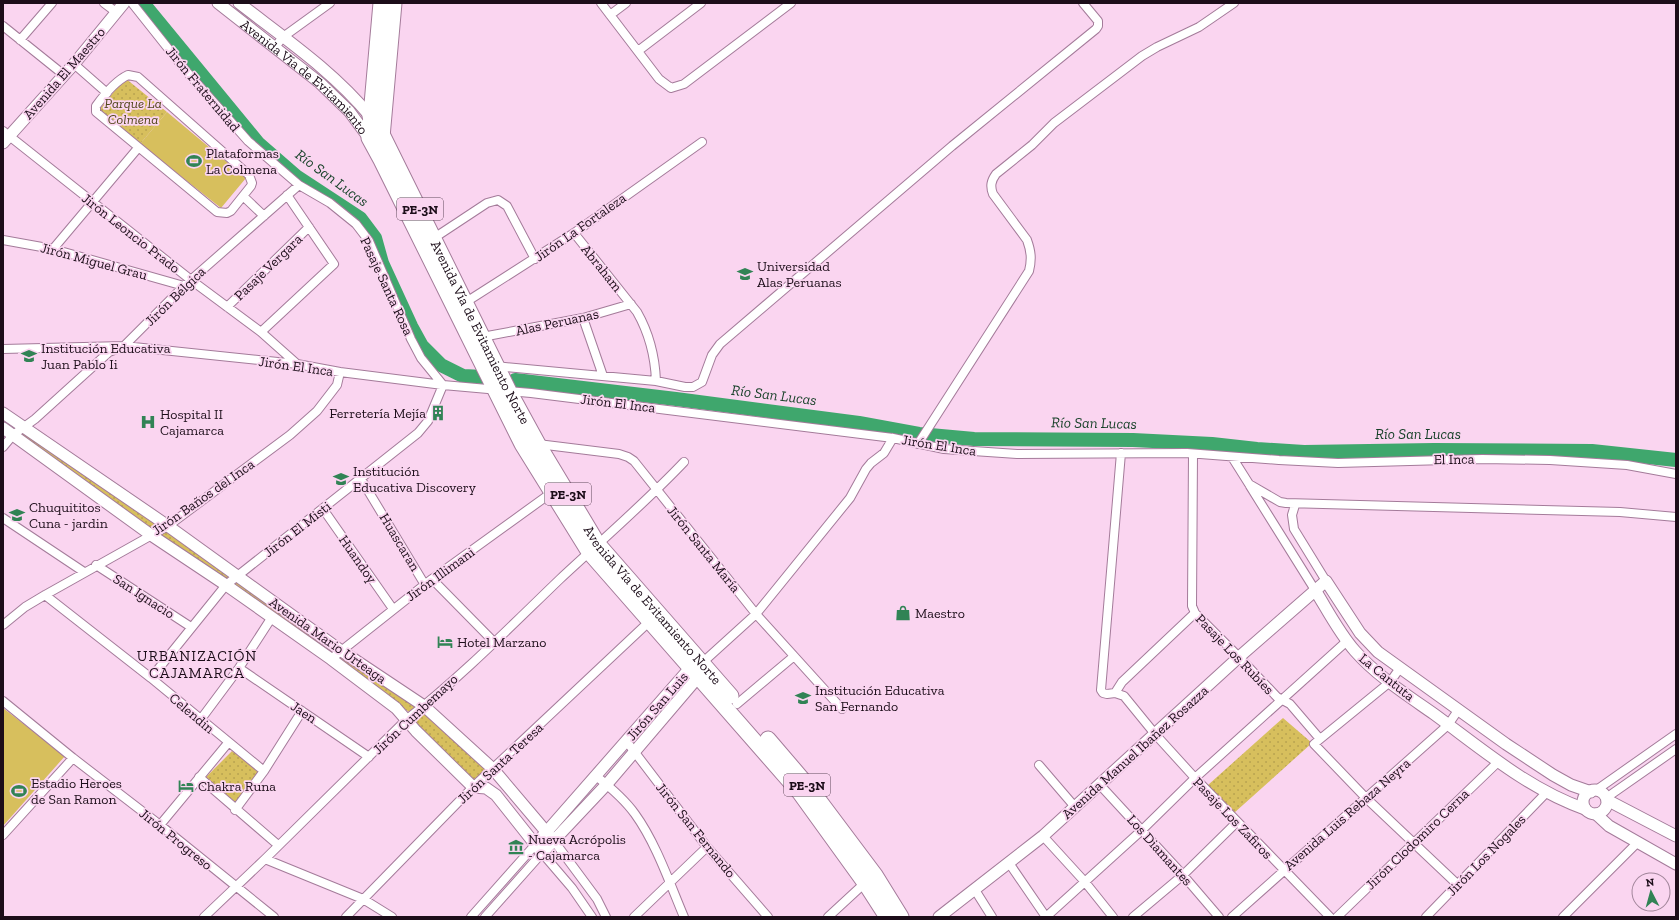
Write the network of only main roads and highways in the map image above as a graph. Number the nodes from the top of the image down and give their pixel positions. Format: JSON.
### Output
{"nodes":[{"id":1,"x":381,"y":3,"type":"edge"},
{"id":2,"x":394,"y":3,"type":"edge"},
{"id":3,"x":376,"y":136,"type":"junction"},
{"id":4,"x":461,"y":306,"type":"junction"},
{"id":5,"x":490,"y":367,"type":"junction"},
{"id":6,"x":500,"y":388,"type":"junction"},
{"id":7,"x":593,"y":548,"type":"junction"},
{"id":8,"x":697,"y":668,"type":"junction"},
{"id":9,"x":785,"y":766,"type":"junction"},
{"id":10,"x":870,"y":879,"type":"junction"},
{"id":11,"x":888,"y":917,"type":"edge"},
{"id":12,"x":901,"y":917,"type":"edge"}],
"edges":[{"from":1,"to":3,"type":"highway","name":"Avenida Vía de Evitamiento Norte","number":"PE-3N"},
{"from":2,"to":3,"type":"highway","number":"PE-3N"},
{"from":3,"to":4,"type":"highway","name":"Avenida Vía de Evitamiento Norte","number":"PE-3N"},
{"from":3,"to":4,"type":"highway","name":"Avenida Vía de Evitamiento Norte","number":"PE-3N"},
{"from":4,"to":5,"type":"highway","name":"Avenida Vía de Evitamiento Norte","number":"PE-3N"},
{"from":4,"to":5,"type":"highway","name":"Avenida Vía de Evitamiento Norte","number":"PE-3N"},
{"from":5,"to":6,"type":"highway","name":"Avenida Vía de Evitamiento Norte","number":"PE-3N"},
{"from":6,"to":7,"type":"highway","name":"Avenida Vía de Evitamiento Norte","number":"PE-3N"},
{"from":6,"to":7,"type":"highway","name":"Avenida Vía de Evitamiento Norte","number":"PE-3N"},
{"from":7,"to":8,"type":"highway","number":"PE-3N"},
{"from":8,"to":9,"type":"highway","number":"PE-3N"},
{"from":8,"to":9,"type":"highway","name":"Avenida Vía de Evitamiento Norte","number":"PE-3N"},
{"from":9,"to":10,"type":"highway","name":"Avenida Vía de Evitamiento Norte","number":"PE-3N"},
{"from":10,"to":11,"type":"highway","number":"PE-3N"},
{"from":10,"to":12,"type":"highway","name":"Avenida Vía de Evitamiento Norte","number":"PE-3N"}]}
